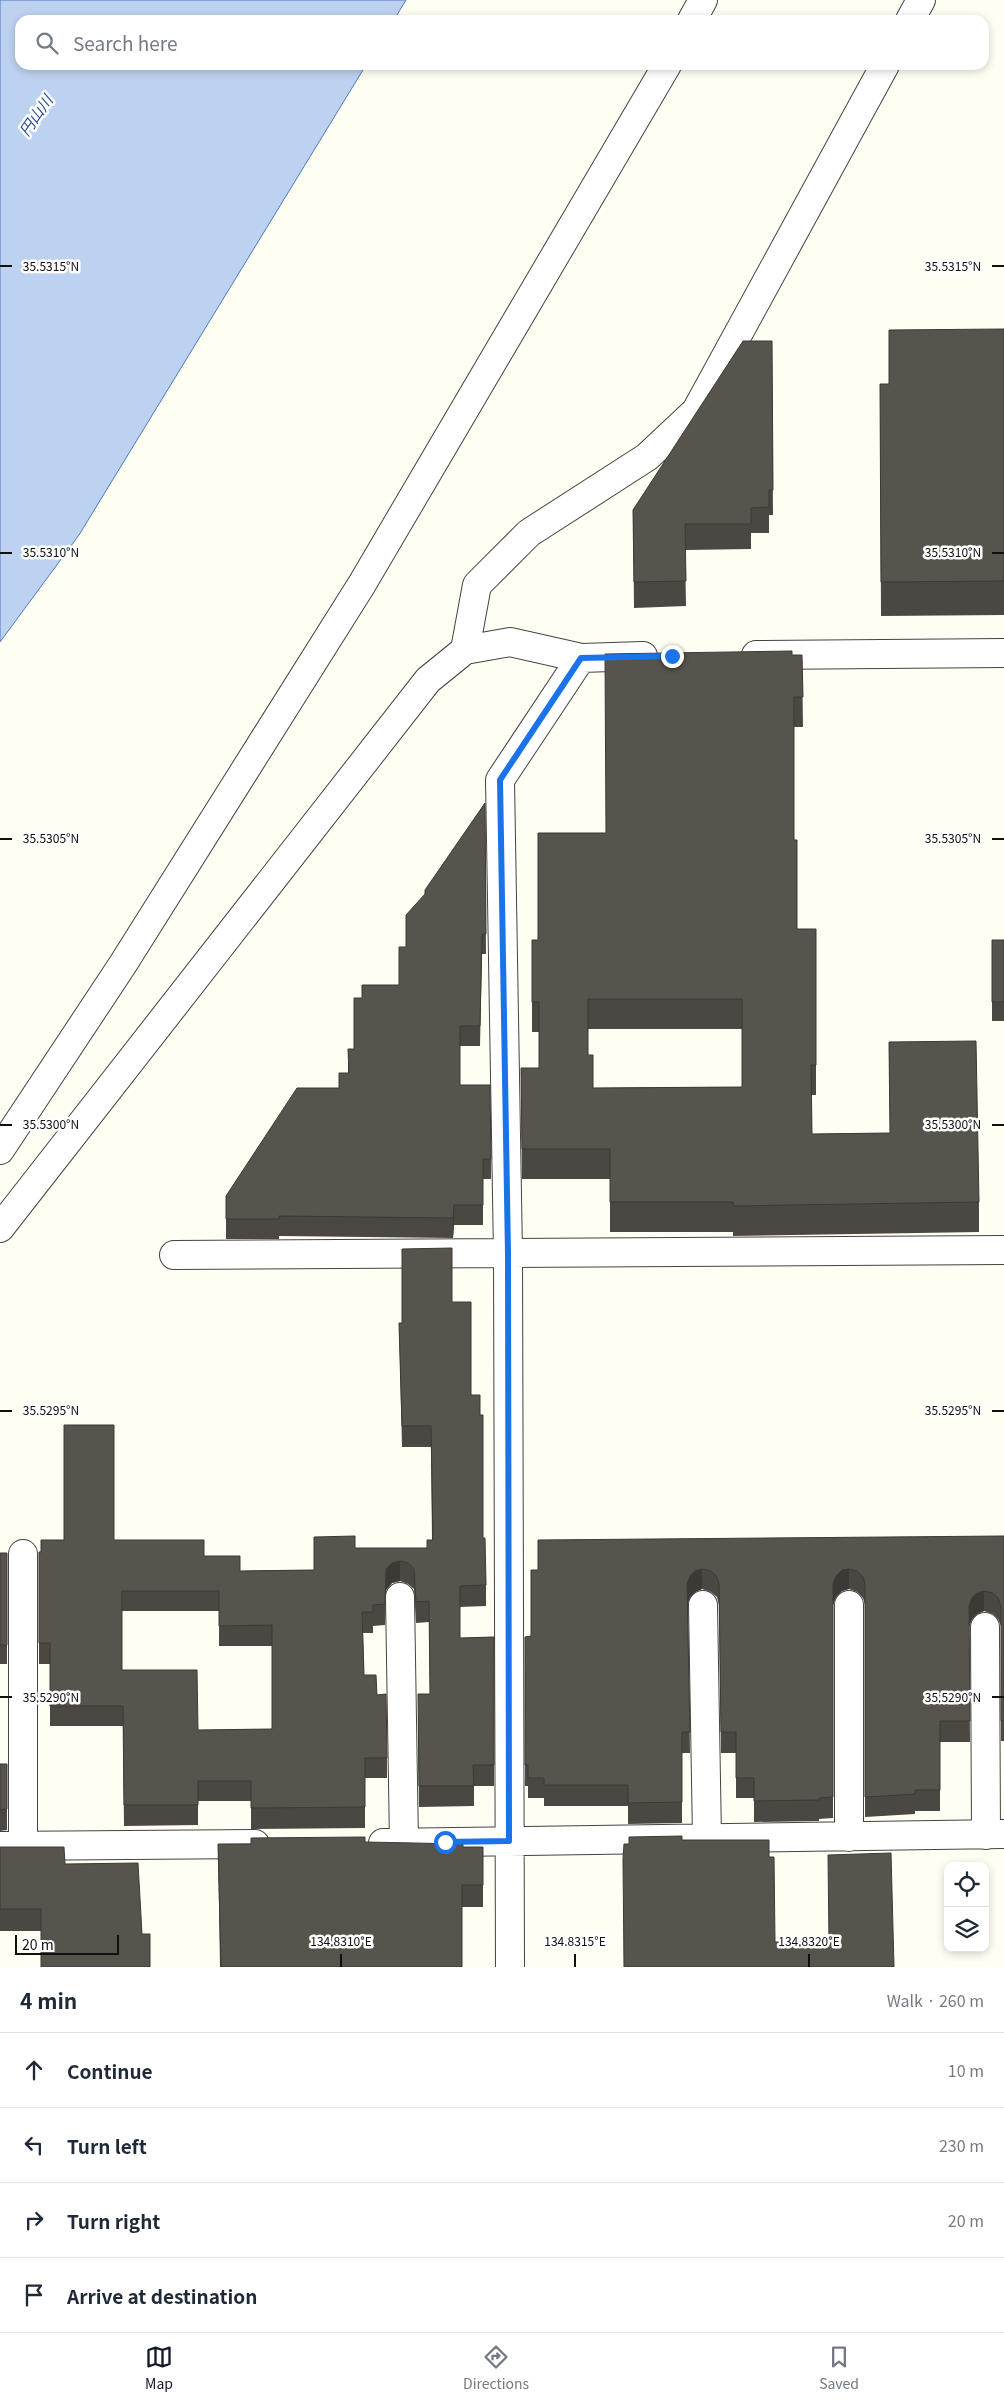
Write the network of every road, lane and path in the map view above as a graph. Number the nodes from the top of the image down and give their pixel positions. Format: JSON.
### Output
{"nodes":[{"id":1,"x":703,"y":0,"type":"edge"},
{"id":2,"x":921,"y":0,"type":"edge"},
{"id":3,"x":695,"y":15,"type":"edge"},
{"id":4,"x":913,"y":15,"type":"edge"},
{"id":5,"x":664,"y":70,"type":"edge"},
{"id":6,"x":882,"y":70,"type":"edge"},
{"id":7,"x":465,"y":650,"type":"junction"},
{"id":8,"x":1004,"y":653,"type":"edge"},
{"id":9,"x":731,"y":655,"type":"edge"},
{"id":10,"x":672,"y":656,"type":"edge"},
{"id":11,"x":581,"y":658,"type":"junction"},
{"id":12,"x":0,"y":1150,"type":"edge"},
{"id":13,"x":0,"y":1228,"type":"edge"},
{"id":14,"x":1004,"y":1250,"type":"edge"},
{"id":15,"x":508,"y":1254,"type":"junction"},
{"id":16,"x":174,"y":1255,"type":"dead end"},
{"id":17,"x":23,"y":1554,"type":"dead end"},
{"id":18,"x":400,"y":1597,"type":"dead end"},
{"id":19,"x":703,"y":1605,"type":"dead end"},
{"id":20,"x":850,"y":1605,"type":"dead end"},
{"id":21,"x":985,"y":1627,"type":"dead end"},
{"id":22,"x":995,"y":1834,"type":"edge"},
{"id":23,"x":849,"y":1837,"type":"junction"},
{"id":24,"x":707,"y":1839,"type":"junction"},
{"id":25,"x":509,"y":1841,"type":"junction"},
{"id":26,"x":404,"y":1843,"type":"junction"},
{"id":27,"x":277,"y":1844,"type":"edge"},
{"id":28,"x":355,"y":1844,"type":"edge"},
{"id":29,"x":11,"y":1846,"type":"edge"},
{"id":30,"x":510,"y":1967,"type":"edge"}],
"edges":[{"from":1,"to":3,"type":"street"},
{"from":2,"to":4,"type":"street"},
{"from":5,"to":12,"type":"street"},
{"from":6,"to":7,"type":"street"},
{"from":7,"to":11,"type":"street"},
{"from":7,"to":13,"type":"street"},
{"from":8,"to":9,"type":"street"},
{"from":10,"to":11,"type":"street"},
{"from":11,"to":15,"type":"street"},
{"from":14,"to":15,"type":"street"},
{"from":15,"to":16,"type":"street"},
{"from":15,"to":25,"type":"street"},
{"from":17,"to":29,"type":"street"},
{"from":18,"to":26,"type":"street"},
{"from":19,"to":24,"type":"street"},
{"from":20,"to":23,"type":"street"},
{"from":21,"to":22,"type":"street"},
{"from":22,"to":23,"type":"street"},
{"from":23,"to":24,"type":"street"},
{"from":24,"to":25,"type":"street"},
{"from":25,"to":26,"type":"street"},
{"from":25,"to":30,"type":"street"},
{"from":26,"to":28,"type":"street"},
{"from":27,"to":29,"type":"street"}]}
